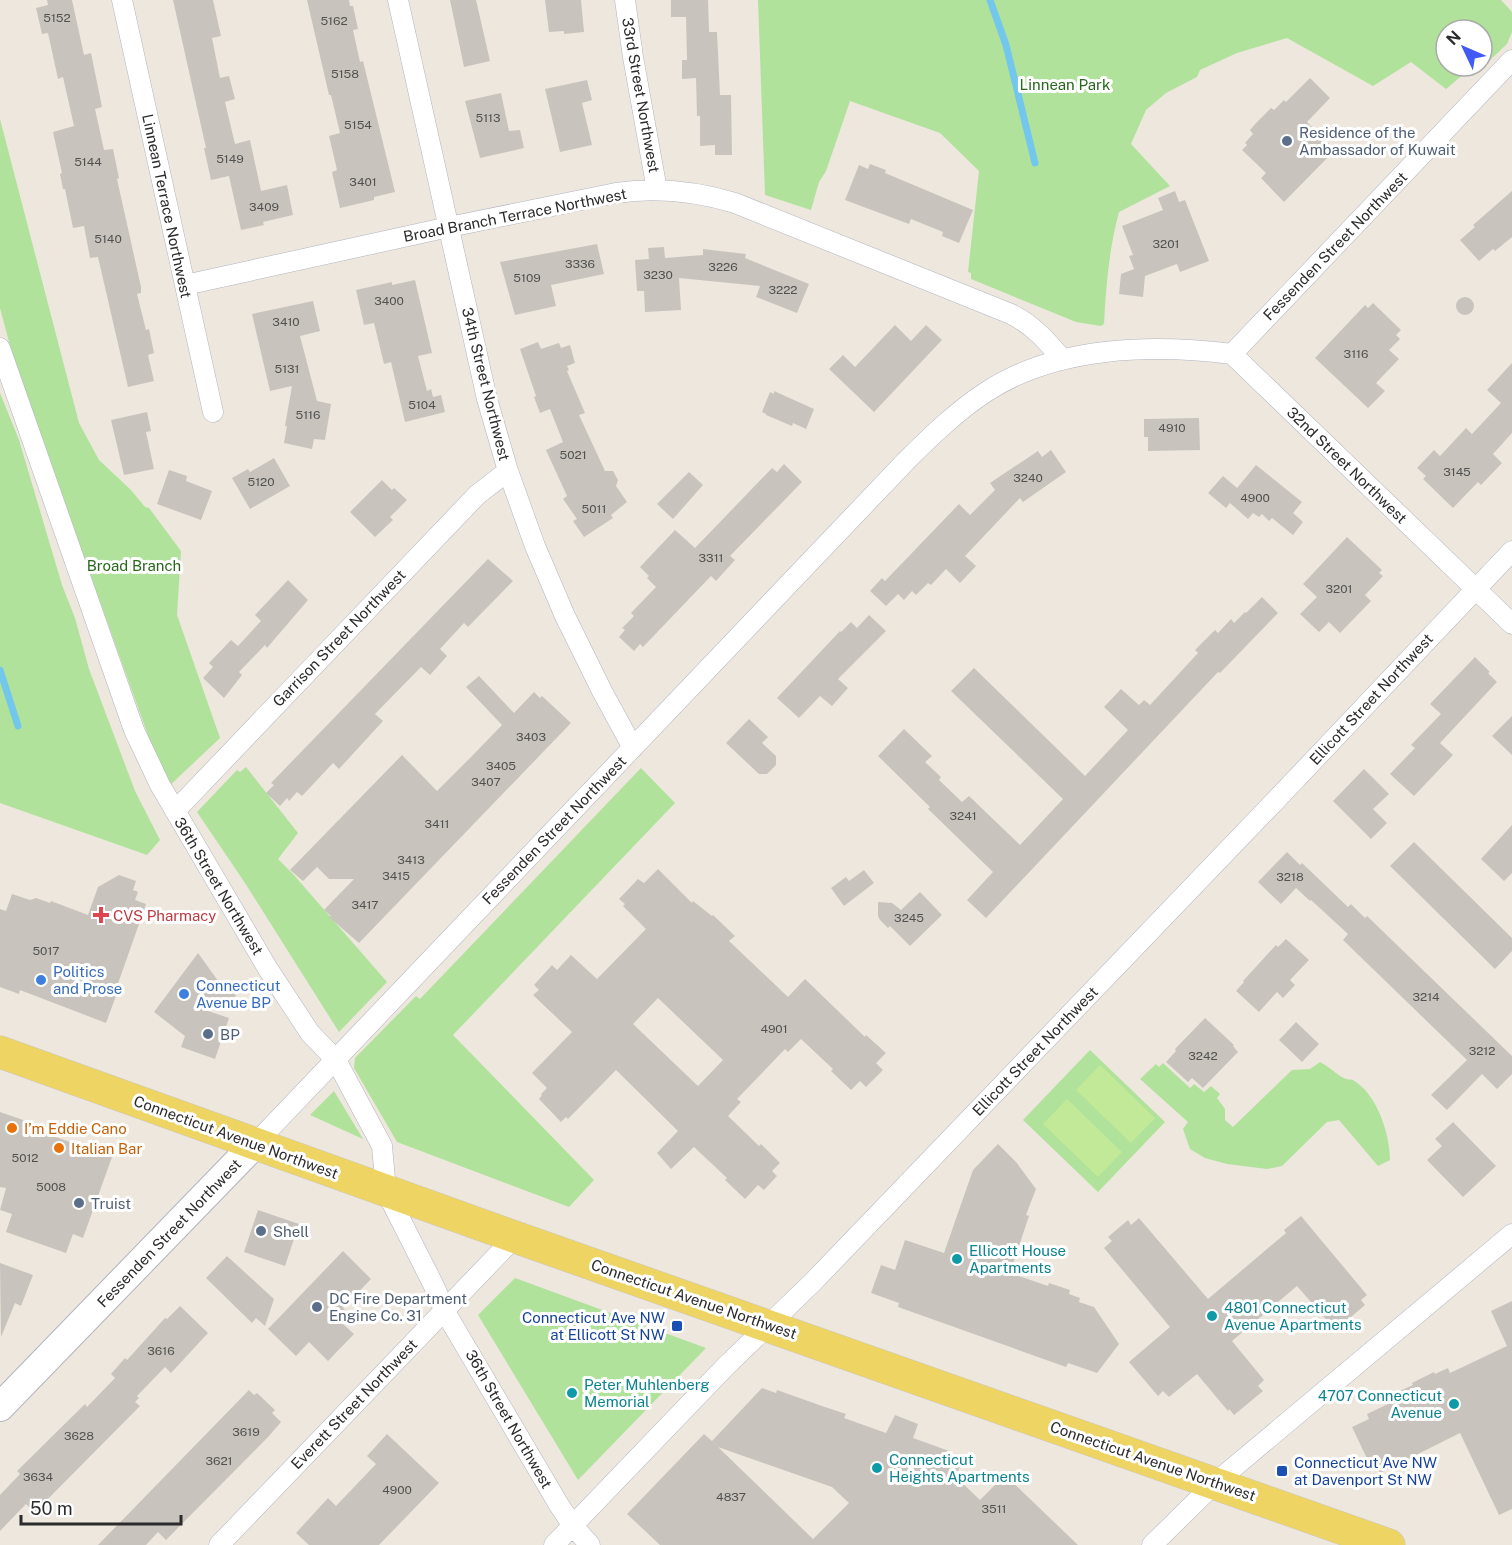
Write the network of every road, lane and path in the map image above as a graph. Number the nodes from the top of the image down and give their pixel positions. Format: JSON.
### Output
{"nodes":[{"id":1,"x":122,"y":0,"type":"edge"},
{"id":2,"x":398,"y":0,"type":"edge"},
{"id":3,"x":625,"y":0,"type":"edge"},
{"id":4,"x":1512,"y":60,"type":"edge"},
{"id":5,"x":657,"y":190,"type":"junction"},
{"id":6,"x":449,"y":227,"type":"junction"},
{"id":7,"x":184,"y":285,"type":"junction"},
{"id":8,"x":0,"y":348,"type":"edge"},
{"id":9,"x":1232,"y":354,"type":"junction"},
{"id":10,"x":1062,"y":359,"type":"junction"},
{"id":11,"x":213,"y":412,"type":"dead end"},
{"id":12,"x":508,"y":471,"type":"junction"},
{"id":13,"x":1512,"y":551,"type":"edge"},
{"id":14,"x":1476,"y":589,"type":"junction"},
{"id":15,"x":1512,"y":624,"type":"edge"},
{"id":16,"x":633,"y":748,"type":"junction"},
{"id":17,"x":175,"y":811,"type":"junction"},
{"id":18,"x":0,"y":1052,"type":"edge"},
{"id":19,"x":336,"y":1060,"type":"junction"},
{"id":20,"x":255,"y":1144,"type":"junction"},
{"id":21,"x":386,"y":1191,"type":"junction"},
{"id":22,"x":1512,"y":1234,"type":"edge"},
{"id":23,"x":514,"y":1237,"type":"junction"},
{"id":24,"x":444,"y":1310,"type":"junction"},
{"id":25,"x":768,"y":1325,"type":"junction"},
{"id":26,"x":0,"y":1407,"type":"edge"},
{"id":27,"x":1215,"y":1483,"type":"junction"},
{"id":28,"x":573,"y":1526,"type":"junction"},
{"id":29,"x":219,"y":1545,"type":"edge"},
{"id":30,"x":554,"y":1545,"type":"edge"},
{"id":31,"x":590,"y":1545,"type":"edge"},
{"id":32,"x":1152,"y":1545,"type":"edge"},
{"id":33,"x":1389,"y":1545,"type":"edge"}],
"edges":[{"from":1,"to":7,"type":"street","name":"Linnean Terrace Northwest"},
{"from":2,"to":6,"type":"street","name":"34th Street Northwest"},
{"from":3,"to":5,"type":"street","name":"33rd Street Northwest"},
{"from":4,"to":9,"type":"street","name":"Fessenden Street Northwest"},
{"from":5,"to":6,"type":"street","name":"Broad Branch Terrace Northwest"},
{"from":5,"to":10,"type":"street","name":"Broad Branch Terrace Northwest"},
{"from":6,"to":7,"type":"street","name":"Broad Branch Terrace Northwest"},
{"from":6,"to":12,"type":"street","name":"34th Street Northwest"},
{"from":7,"to":11,"type":"street","name":"Linnean Terrace Northwest"},
{"from":8,"to":17,"type":"street","name":"36th Street Northwest"},
{"from":9,"to":10,"type":"street","name":"Fessenden Street Northwest"},
{"from":9,"to":14,"type":"street","name":"32nd Street Northwest"},
{"from":10,"to":16,"type":"street","name":"Fessenden Street Northwest"},
{"from":12,"to":16,"type":"street","name":"34th Street Northwest"},
{"from":12,"to":17,"type":"street","name":"Garrison Street Northwest"},
{"from":13,"to":14,"type":"street","name":"Ellicott Street Northwest"},
{"from":14,"to":15,"type":"street","name":"32nd Street Northwest"},
{"from":14,"to":25,"type":"street","name":"Ellicott Street Northwest"},
{"from":16,"to":19,"type":"street","name":"Fessenden Street Northwest"},
{"from":17,"to":19,"type":"street","name":"36th Street Northwest"},
{"from":18,"to":20,"type":"main road","name":"Connecticut Avenue Northwest"},
{"from":19,"to":20,"type":"street","name":"Fessenden Street Northwest"},
{"from":19,"to":21,"type":"street","name":"36th Street Northwest"},
{"from":20,"to":21,"type":"main road","name":"Connecticut Avenue Northwest"},
{"from":20,"to":26,"type":"street","name":"Fessenden Street Northwest"},
{"from":21,"to":23,"type":"main road","name":"Connecticut Avenue Northwest"},
{"from":21,"to":24,"type":"street","name":"36th Street Northwest"},
{"from":22,"to":27,"type":"street"},
{"from":23,"to":24,"type":"street","name":"Everett Street Northwest"},
{"from":23,"to":25,"type":"main road","name":"Connecticut Avenue Northwest"},
{"from":24,"to":28,"type":"street","name":"36th Street Northwest"},
{"from":24,"to":29,"type":"street","name":"Everett Street Northwest"},
{"from":25,"to":27,"type":"main road","name":"Connecticut Avenue Northwest"},
{"from":25,"to":28,"type":"street","name":"Ellicott Street Northwest"},
{"from":27,"to":32,"type":"street"},
{"from":27,"to":33,"type":"main road","name":"Connecticut Avenue Northwest"},
{"from":28,"to":30,"type":"street","name":"Ellicott Street Northwest"},
{"from":28,"to":31,"type":"street","name":"36th Street Northwest"}]}
